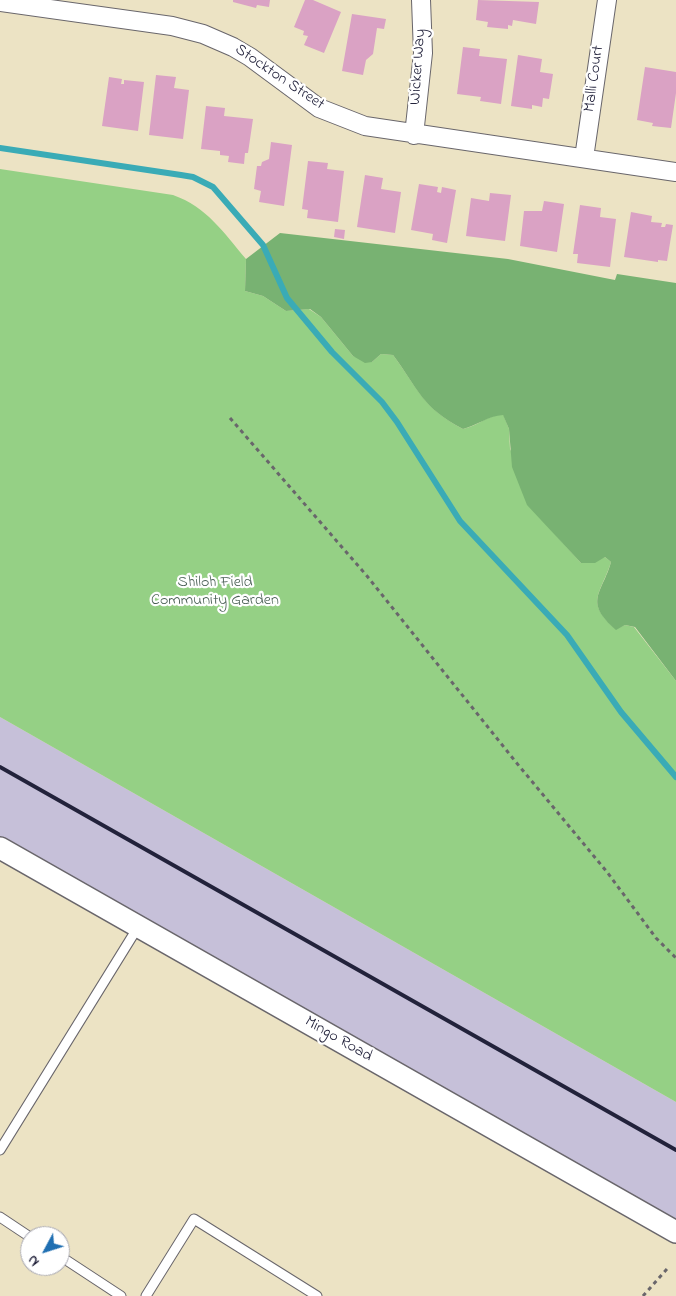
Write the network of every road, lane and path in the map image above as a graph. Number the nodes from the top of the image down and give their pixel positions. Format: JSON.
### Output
{"nodes":[{"id":1,"x":421,"y":0,"type":"edge"},
{"id":2,"x":607,"y":0,"type":"edge"},
{"id":3,"x":0,"y":2,"type":"edge"},
{"id":4,"x":59,"y":5,"type":"edge"},
{"id":5,"x":414,"y":135,"type":"junction"},
{"id":6,"x":584,"y":158,"type":"junction"},
{"id":7,"x":676,"y":172,"type":"edge"},
{"id":8,"x":230,"y":418,"type":"dead end"},
{"id":9,"x":0,"y":848,"type":"edge"},
{"id":10,"x":138,"y":927,"type":"junction"},
{"id":11,"x":676,"y":958,"type":"edge"},
{"id":12,"x":0,"y":1150,"type":"edge"},
{"id":13,"x":0,"y":1217,"type":"edge"},
{"id":14,"x":20,"y":1230,"type":"edge"},
{"id":15,"x":676,"y":1232,"type":"edge"},
{"id":16,"x":70,"y":1263,"type":"edge"},
{"id":17,"x":667,"y":1269,"type":"dead end"},
{"id":18,"x":121,"y":1296,"type":"edge"},
{"id":19,"x":146,"y":1296,"type":"edge"},
{"id":20,"x":317,"y":1296,"type":"edge"},
{"id":21,"x":643,"y":1296,"type":"edge"}],
"edges":[{"from":1,"to":5,"type":"street","name":"Wicker Way"},
{"from":2,"to":6,"type":"street","name":"Malli Court"},
{"from":3,"to":4,"type":"street","name":"Stockton Street"},
{"from":4,"to":5,"type":"street","name":"Stockton Street"},
{"from":5,"to":6,"type":"street","name":"Stockton Street"},
{"from":6,"to":7,"type":"street","name":"Stockton Street"},
{"from":8,"to":11,"type":"path"},
{"from":9,"to":10,"type":"street","name":"Mingo Road"},
{"from":10,"to":12,"type":"lane"},
{"from":10,"to":15,"type":"street","name":"Mingo Road"},
{"from":13,"to":14,"type":"lane"},
{"from":16,"to":18,"type":"lane"},
{"from":17,"to":21,"type":"path"},
{"from":19,"to":20,"type":"lane"}]}
